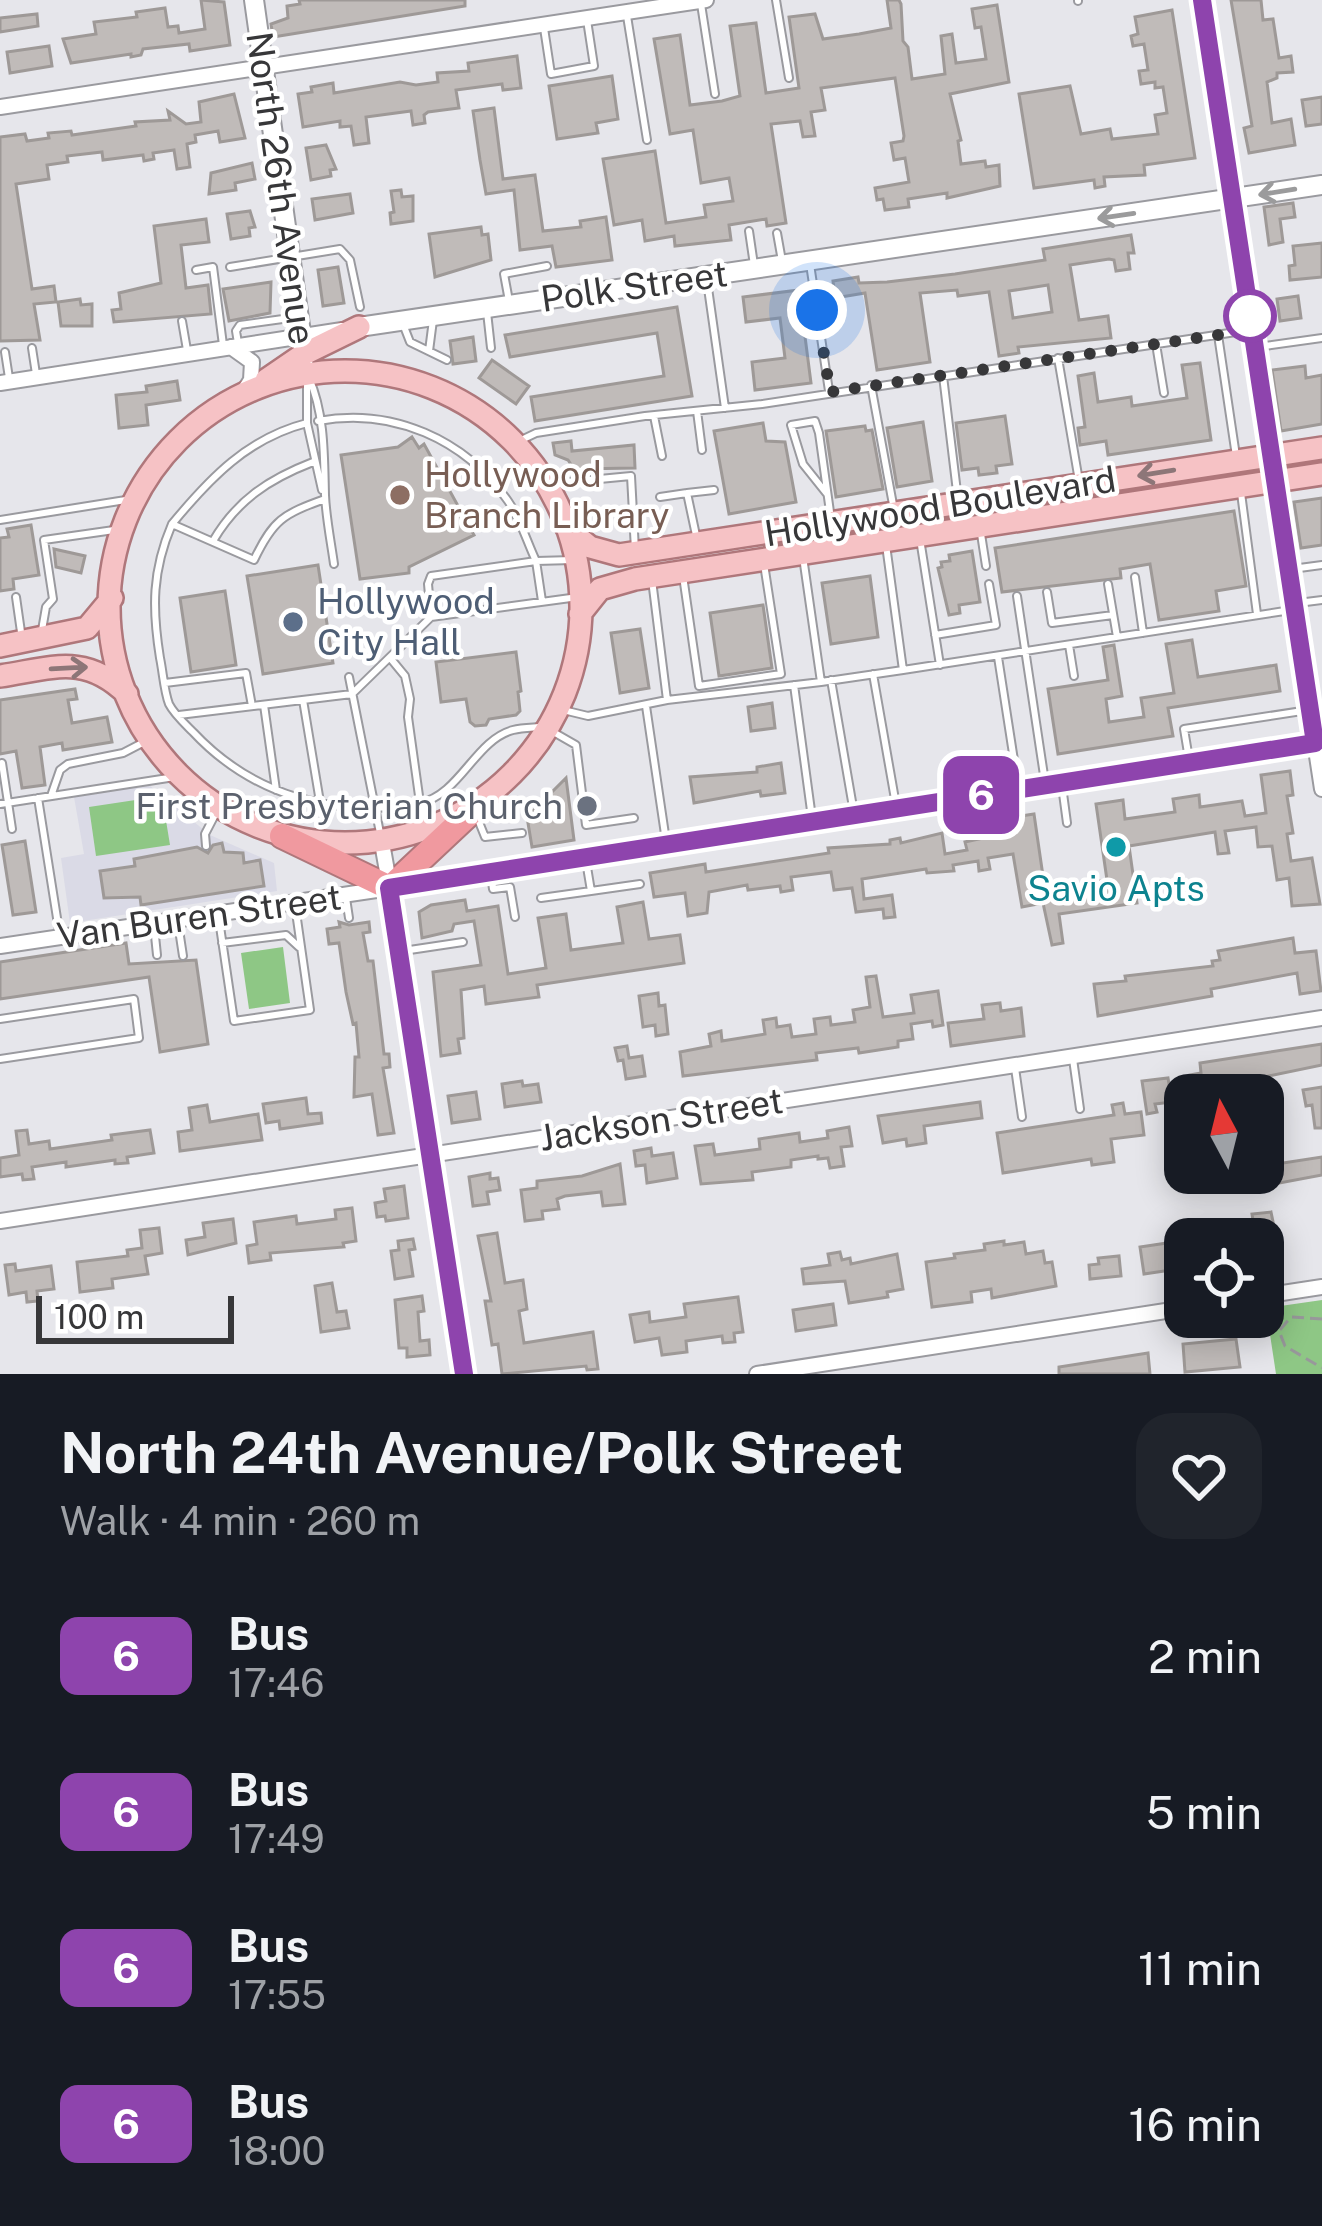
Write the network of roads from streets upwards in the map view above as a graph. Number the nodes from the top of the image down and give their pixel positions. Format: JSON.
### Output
{"nodes":[{"id":1,"x":254,"y":0,"type":"edge"},
{"id":2,"x":704,"y":0,"type":"edge"},
{"id":3,"x":1202,"y":0,"type":"edge"},
{"id":4,"x":607,"y":7,"type":"edge"},
{"id":5,"x":265,"y":67,"type":"junction"},
{"id":6,"x":0,"y":107,"type":"edge"},
{"id":7,"x":1322,"y":185,"type":"edge"},
{"id":8,"x":1232,"y":200,"type":"junction"},
{"id":9,"x":360,"y":317,"type":"joint"},
{"id":10,"x":306,"y":346,"type":"junction"},
{"id":11,"x":231,"y":347,"type":"junction"},
{"id":12,"x":374,"y":372,"type":"junction"},
{"id":13,"x":5,"y":382,"type":"edge"},
{"id":14,"x":249,"y":391,"type":"junction"},
{"id":15,"x":1322,"y":448,"type":"edge"},
{"id":16,"x":1272,"y":455,"type":"junction"},
{"id":17,"x":1322,"y":474,"type":"edge"},
{"id":18,"x":1276,"y":481,"type":"junction"},
{"id":19,"x":566,"y":528,"type":"junction"},
{"id":20,"x":112,"y":598,"type":"junction"},
{"id":21,"x":579,"y":605,"type":"junction"},
{"id":22,"x":22,"y":643,"type":"edge"},
{"id":23,"x":0,"y":676,"type":"edge"},
{"id":24,"x":128,"y":695,"type":"junction"},
{"id":25,"x":1316,"y":709,"type":"edge"},
{"id":26,"x":1318,"y":742,"type":"edge"},
{"id":27,"x":1322,"y":790,"type":"edge"},
{"id":28,"x":473,"y":810,"type":"junction"},
{"id":29,"x":283,"y":836,"type":"junction"},
{"id":30,"x":382,"y":843,"type":"junction"},
{"id":31,"x":389,"y":888,"type":"junction"},
{"id":32,"x":0,"y":946,"type":"edge"},
{"id":33,"x":1322,"y":1018,"type":"edge"},
{"id":34,"x":430,"y":1155,"type":"junction"},
{"id":35,"x":0,"y":1221,"type":"edge"},
{"id":36,"x":1322,"y":1287,"type":"edge"},
{"id":37,"x":1284,"y":1293,"type":"edge"},
{"id":38,"x":1164,"y":1311,"type":"edge"},
{"id":39,"x":464,"y":1374,"type":"edge"},
{"id":40,"x":757,"y":1374,"type":"edge"}],
"edges":[{"from":1,"to":5,"type":"main road","name":"North 26th Avenue"},
{"from":2,"to":4,"type":"street"},
{"from":3,"to":8,"type":"main road"},
{"from":4,"to":5,"type":"street"},
{"from":5,"to":6,"type":"street"},
{"from":5,"to":10,"type":"main road","name":"North 26th Avenue"},
{"from":7,"to":8,"type":"main road","name":"Polk Street","one_way":true},
{"from":8,"to":9,"type":"main road","name":"Polk Street","one_way":true},
{"from":8,"to":16,"type":"main road"},
{"from":9,"to":10,"type":"main road"},
{"from":10,"to":11,"type":"street"},
{"from":10,"to":12,"type":"main road"},
{"from":10,"to":12,"type":"main road"},
{"from":10,"to":14,"type":"main road"},
{"from":11,"to":13,"type":"street"},
{"from":11,"to":14,"type":"street"},
{"from":12,"to":19,"type":"main road"},
{"from":14,"to":20,"type":"main road"},
{"from":15,"to":16,"type":"main road","name":"Hollywood Boulevard"},
{"from":16,"to":18,"type":"main road"},
{"from":16,"to":19,"type":"main road","name":"Hollywood Boulevard","one_way":true},
{"from":17,"to":18,"type":"main road","name":"Hollywood Boulevard"},
{"from":18,"to":21,"type":"main road","name":"Hollywood Boulevard"},
{"from":18,"to":25,"type":"main road"},
{"from":19,"to":21,"type":"main road"},
{"from":20,"to":22,"type":"main road"},
{"from":20,"to":24,"type":"main road"},
{"from":21,"to":28,"type":"main road"},
{"from":23,"to":24,"type":"main road","one_way":true},
{"from":24,"to":29,"type":"main road"},
{"from":25,"to":26,"type":"main road"},
{"from":26,"to":27,"type":"street"},
{"from":26,"to":31,"type":"main road","name":"Van Buren Street"},
{"from":28,"to":30,"type":"main road"},
{"from":28,"to":31,"type":"highway"},
{"from":29,"to":30,"type":"main road"},
{"from":29,"to":31,"type":"highway"},
{"from":30,"to":31,"type":"street"},
{"from":31,"to":32,"type":"street","name":"Van Buren Street"},
{"from":31,"to":34,"type":"main road"},
{"from":33,"to":34,"type":"street","name":"Jackson Street"},
{"from":34,"to":35,"type":"street","name":"Jackson Street"},
{"from":34,"to":39,"type":"main road"},
{"from":36,"to":37,"type":"street"},
{"from":38,"to":40,"type":"street"}]}
